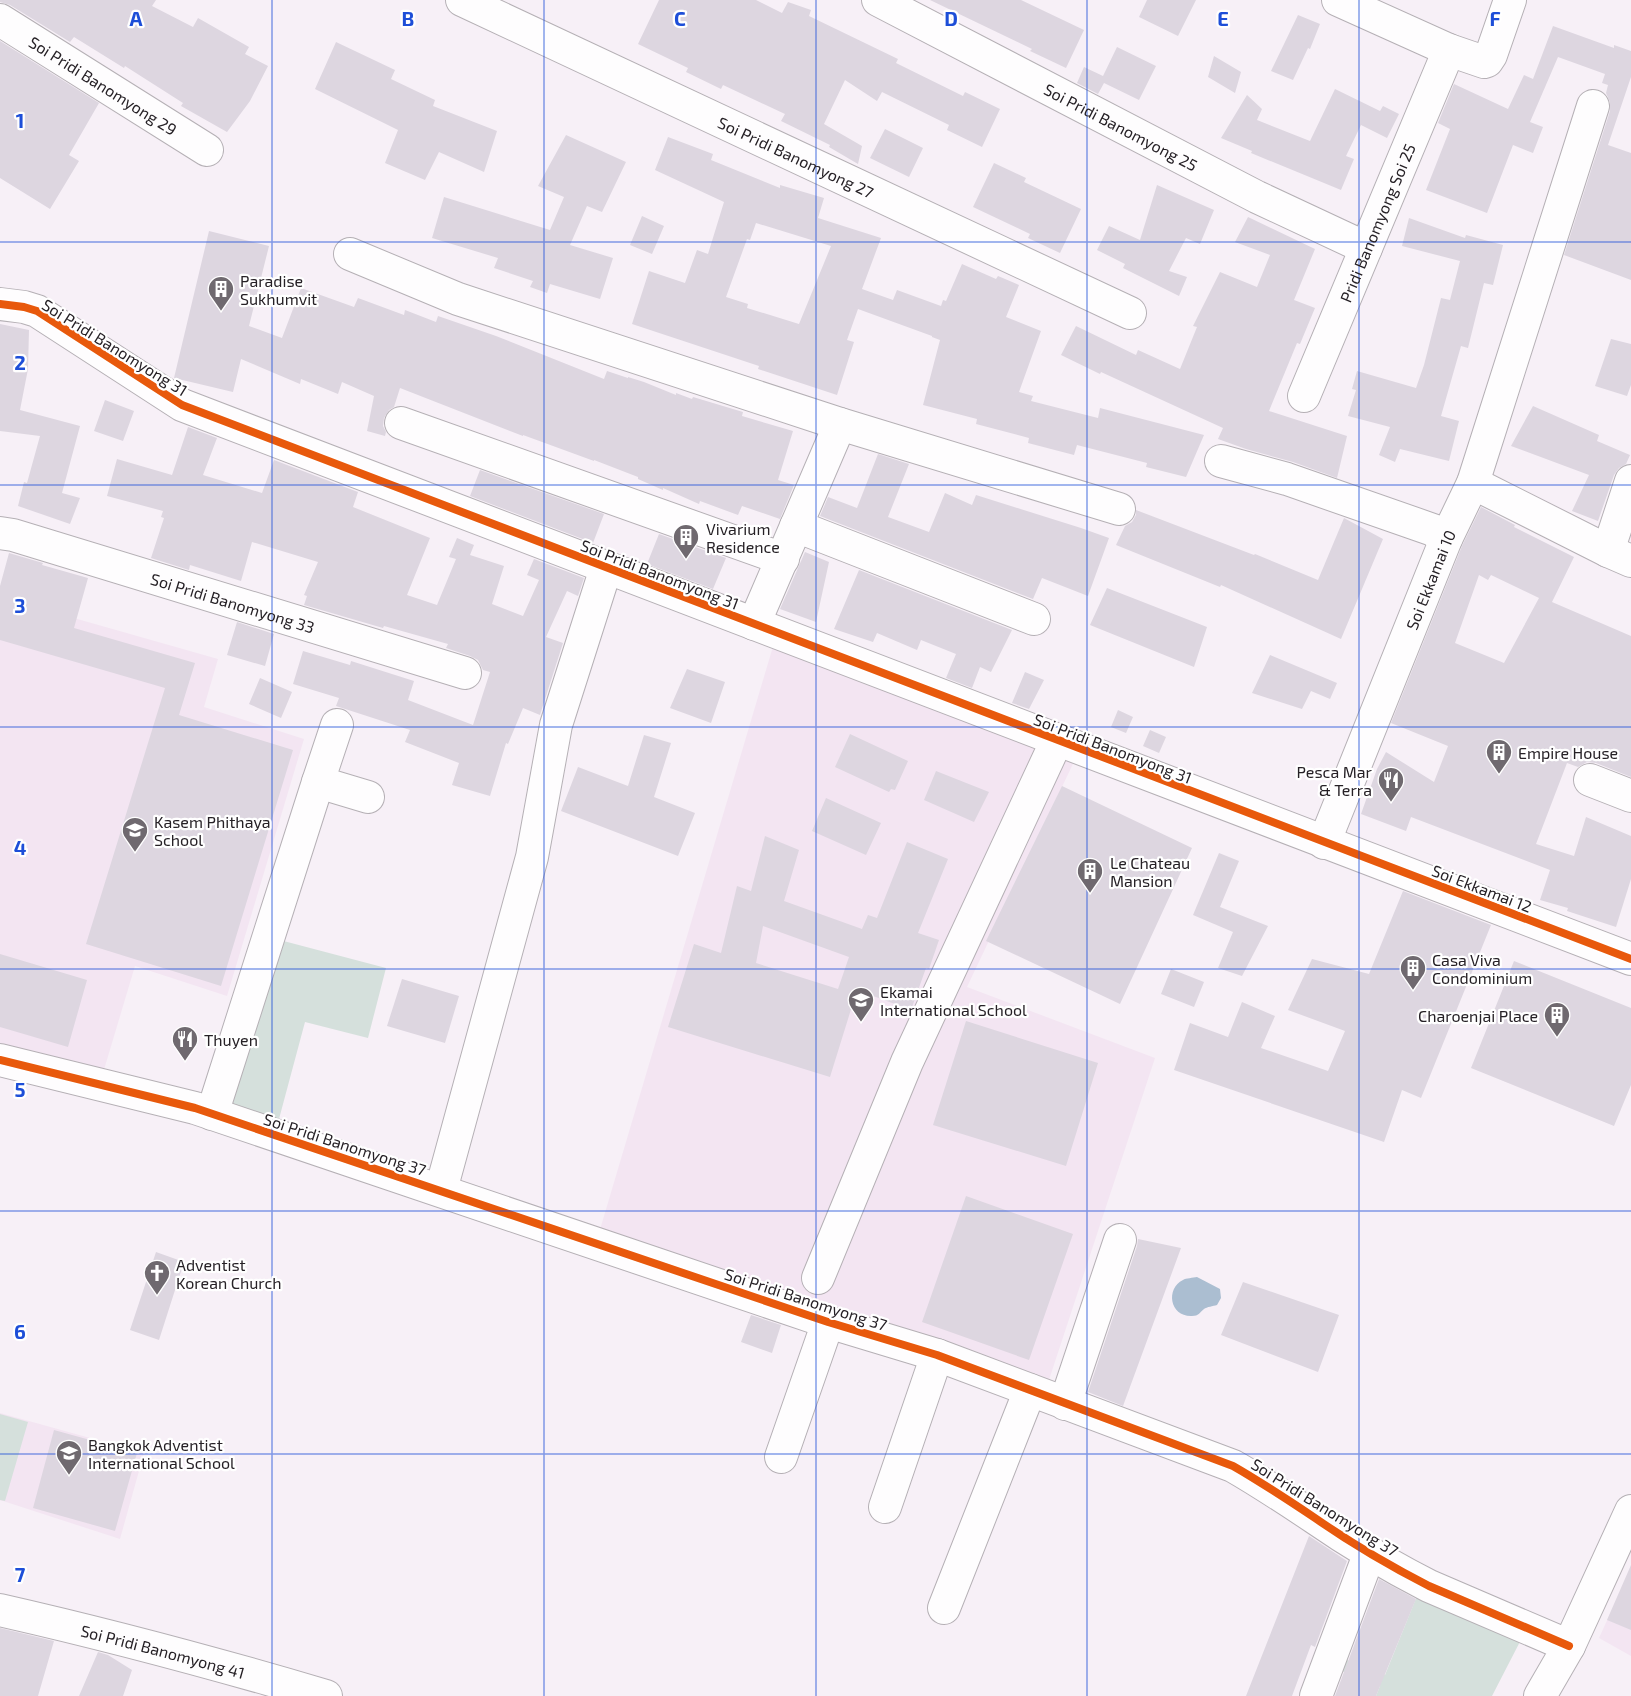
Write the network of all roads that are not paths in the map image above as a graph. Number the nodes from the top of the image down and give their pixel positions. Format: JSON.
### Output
{"nodes":[{"id":1,"x":462,"y":0,"type":"edge"},
{"id":2,"x":878,"y":0,"type":"edge"},
{"id":3,"x":1338,"y":0,"type":"edge"},
{"id":4,"x":1510,"y":0,"type":"edge"},
{"id":5,"x":0,"y":20,"type":"edge"},
{"id":6,"x":1449,"y":50,"type":"junction"},
{"id":7,"x":1593,"y":106,"type":"dead end"},
{"id":8,"x":207,"y":150,"type":"dead end"},
{"id":9,"x":1366,"y":248,"type":"junction"},
{"id":10,"x":350,"y":255,"type":"dead end"},
{"id":11,"x":0,"y":304,"type":"edge"},
{"id":12,"x":1130,"y":313,"type":"dead end"},
{"id":13,"x":1304,"y":396,"type":"dead end"},
{"id":14,"x":401,"y":423,"type":"dead end"},
{"id":15,"x":840,"y":424,"type":"junction"},
{"id":16,"x":1221,"y":461,"type":"dead end"},
{"id":17,"x":1631,"y":481,"type":"edge"},
{"id":18,"x":1473,"y":483,"type":"junction"},
{"id":19,"x":1119,"y":509,"type":"dead end"},
{"id":20,"x":796,"y":526,"type":"junction"},
{"id":21,"x":0,"y":533,"type":"edge"},
{"id":22,"x":1446,"y":539,"type":"junction"},
{"id":23,"x":1619,"y":556,"type":"edge"},
{"id":24,"x":783,"y":559,"type":"junction"},
{"id":25,"x":606,"y":568,"type":"junction"},
{"id":26,"x":1034,"y":619,"type":"dead end"},
{"id":27,"x":754,"y":624,"type":"junction"},
{"id":28,"x":465,"y":673,"type":"dead end"},
{"id":29,"x":336,"y":725,"type":"dead end"},
{"id":30,"x":1057,"y":740,"type":"junction"},
{"id":31,"x":1590,"y":780,"type":"dead end"},
{"id":32,"x":318,"y":782,"type":"junction"},
{"id":33,"x":1631,"y":796,"type":"edge"},
{"id":34,"x":368,"y":797,"type":"dead end"},
{"id":35,"x":1324,"y":843,"type":"junction"},
{"id":36,"x":1628,"y":949,"type":"edge"},
{"id":37,"x":0,"y":1060,"type":"edge"},
{"id":38,"x":212,"y":1114,"type":"junction"},
{"id":39,"x":441,"y":1190,"type":"junction"},
{"id":40,"x":1120,"y":1240,"type":"dead end"},
{"id":41,"x":818,"y":1278,"type":"dead end"},
{"id":42,"x":828,"y":1322,"type":"junction"},
{"id":43,"x":937,"y":1355,"type":"junction"},
{"id":44,"x":1030,"y":1390,"type":"junction"},
{"id":45,"x":1065,"y":1404,"type":"junction"},
{"id":46,"x":781,"y":1457,"type":"dead end"},
{"id":47,"x":885,"y":1507,"type":"dead end"},
{"id":48,"x":1631,"y":1511,"type":"edge"},
{"id":49,"x":1370,"y":1552,"type":"junction"},
{"id":50,"x":944,"y":1608,"type":"dead end"},
{"id":51,"x":0,"y":1610,"type":"edge"},
{"id":52,"x":1569,"y":1646,"type":"junction"},
{"id":53,"x":326,"y":1696,"type":"edge"},
{"id":54,"x":1316,"y":1696,"type":"edge"},
{"id":55,"x":1540,"y":1696,"type":"edge"}],
"edges":[{"from":1,"to":12,"type":"street","name":"Soi Pridi Banomyong 27"},
{"from":2,"to":9,"type":"street","name":"Soi Pridi Banomyong 25"},
{"from":3,"to":6,"type":"street"},
{"from":4,"to":6,"type":"street"},
{"from":5,"to":8,"type":"street","name":"Soi Pridi Banomyong 29"},
{"from":6,"to":9,"type":"street","name":"Pridi Banomyong Soi 25"},
{"from":7,"to":18,"type":"street","name":"Soi Ekkamai 10"},
{"from":9,"to":13,"type":"street","name":"Pridi Banomyong Soi 25"},
{"from":10,"to":15,"type":"street"},
{"from":11,"to":25,"type":"street","name":"Soi Pridi Banomyong 31"},
{"from":14,"to":24,"type":"street"},
{"from":15,"to":19,"type":"street"},
{"from":15,"to":20,"type":"street"},
{"from":16,"to":22,"type":"street"},
{"from":17,"to":23,"type":"street"},
{"from":18,"to":22,"type":"street","name":"Soi Ekkamai 10"},
{"from":18,"to":23,"type":"street"},
{"from":20,"to":24,"type":"street"},
{"from":20,"to":26,"type":"street"},
{"from":21,"to":28,"type":"street","name":"Soi Pridi Banomyong 33"},
{"from":22,"to":35,"type":"street","name":"Soi Ekkamai 10"},
{"from":24,"to":27,"type":"street"},
{"from":25,"to":27,"type":"street","name":"Soi Pridi Banomyong 31"},
{"from":25,"to":39,"type":"street"},
{"from":27,"to":30,"type":"street","name":"Soi Pridi Banomyong 31"},
{"from":29,"to":32,"type":"street"},
{"from":30,"to":35,"type":"street","name":"Soi Pridi Banomyong 31"},
{"from":30,"to":41,"type":"street"},
{"from":31,"to":33,"type":"street"},
{"from":32,"to":34,"type":"street"},
{"from":32,"to":38,"type":"street"},
{"from":35,"to":36,"type":"street","name":"Soi Ekkamai 12"},
{"from":37,"to":38,"type":"street","name":"Soi Pridi Banomyong 37"},
{"from":38,"to":39,"type":"street","name":"Soi Pridi Banomyong 37"},
{"from":39,"to":42,"type":"street","name":"Soi Pridi Banomyong 37"},
{"from":40,"to":45,"type":"street"},
{"from":42,"to":43,"type":"street","name":"Soi Pridi Banomyong 37"},
{"from":42,"to":46,"type":"street"},
{"from":43,"to":44,"type":"street","name":"Soi Pridi Banomyong 37"},
{"from":43,"to":47,"type":"street"},
{"from":44,"to":45,"type":"street","name":"Soi Pridi Banomyong 37"},
{"from":44,"to":50,"type":"street"},
{"from":45,"to":49,"type":"street","name":"Soi Pridi Banomyong 37"},
{"from":48,"to":52,"type":"street"},
{"from":49,"to":52,"type":"street","name":"Soi Pridi Banomyong 37"},
{"from":49,"to":54,"type":"street"},
{"from":51,"to":53,"type":"street","name":"Soi Pridi Banomyong 41"},
{"from":52,"to":55,"type":"street"}]}
